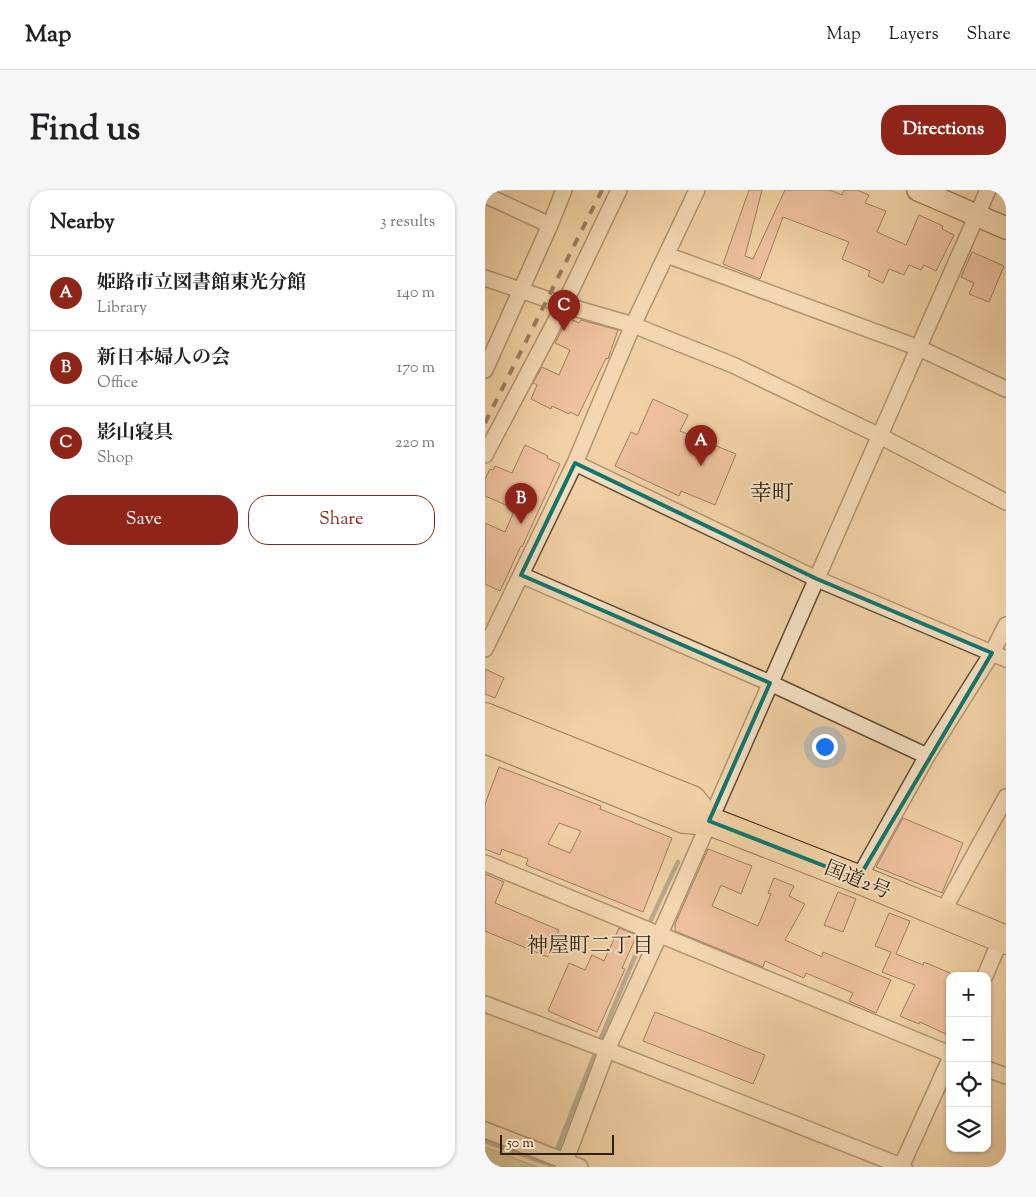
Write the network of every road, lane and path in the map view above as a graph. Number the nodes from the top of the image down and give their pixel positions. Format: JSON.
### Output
{"nodes":[{"id":1,"x":564,"y":190,"type":"edge"},
{"id":2,"x":619,"y":190,"type":"edge"},
{"id":3,"x":697,"y":190,"type":"edge"},
{"id":4,"x":918,"y":190,"type":"edge"},
{"id":5,"x":988,"y":190,"type":"edge"},
{"id":6,"x":485,"y":196,"type":"edge"},
{"id":7,"x":977,"y":216,"type":"junction"},
{"id":8,"x":550,"y":225,"type":"junction"},
{"id":9,"x":1006,"y":228,"type":"edge"},
{"id":10,"x":667,"y":255,"type":"junction"},
{"id":11,"x":485,"y":278,"type":"edge"},
{"id":12,"x":520,"y":290,"type":"junction"},
{"id":13,"x":564,"y":305,"type":"junction"},
{"id":14,"x":633,"y":325,"type":"junction"},
{"id":15,"x":919,"y":348,"type":"junction"},
{"id":16,"x":485,"y":370,"type":"edge"},
{"id":17,"x":1006,"y":390,"type":"edge"},
{"id":18,"x":880,"y":436,"type":"junction"},
{"id":19,"x":485,"y":455,"type":"edge"},
{"id":20,"x":575,"y":463,"type":"junction"},
{"id":21,"x":1006,"y":502,"type":"edge"},
{"id":22,"x":521,"y":576,"type":"junction"},
{"id":23,"x":817,"y":579,"type":"junction"},
{"id":24,"x":1006,"y":625,"type":"edge"},
{"id":25,"x":485,"y":648,"type":"edge"},
{"id":26,"x":992,"y":653,"type":"junction"},
{"id":27,"x":1006,"y":659,"type":"edge"},
{"id":28,"x":770,"y":683,"type":"junction"},
{"id":29,"x":485,"y":717,"type":"edge"},
{"id":30,"x":485,"y":739,"type":"edge"},
{"id":31,"x":927,"y":756,"type":"junction"},
{"id":32,"x":1006,"y":797,"type":"edge"},
{"id":33,"x":709,"y":821,"type":"junction"},
{"id":34,"x":485,"y":864,"type":"edge"},
{"id":35,"x":858,"y":879,"type":"junction"},
{"id":36,"x":942,"y":913,"type":"junction"},
{"id":37,"x":660,"y":934,"type":"junction"},
{"id":38,"x":1003,"y":939,"type":"edge"},
{"id":39,"x":987,"y":972,"type":"edge"},
{"id":40,"x":485,"y":1004,"type":"edge"},
{"id":41,"x":607,"y":1050,"type":"junction"},
{"id":42,"x":946,"y":1052,"type":"edge"},
{"id":43,"x":948,"y":1062,"type":"edge"},
{"id":44,"x":991,"y":1070,"type":"edge"},
{"id":45,"x":1006,"y":1076,"type":"edge"},
{"id":46,"x":485,"y":1130,"type":"edge"},
{"id":47,"x":564,"y":1164,"type":"edge"},
{"id":48,"x":581,"y":1167,"type":"edge"},
{"id":49,"x":902,"y":1167,"type":"edge"}],
"edges":[{"from":1,"to":8,"type":"street"},
{"from":2,"to":13,"type":"street"},
{"from":3,"to":10,"type":"street"},
{"from":4,"to":7,"type":"street"},
{"from":5,"to":7,"type":"street"},
{"from":6,"to":8,"type":"street"},
{"from":7,"to":9,"type":"street"},
{"from":7,"to":15,"type":"street"},
{"from":8,"to":12,"type":"street"},
{"from":10,"to":14,"type":"street"},
{"from":10,"to":15,"type":"street"},
{"from":11,"to":12,"type":"street"},
{"from":12,"to":13,"type":"street"},
{"from":12,"to":16,"type":"street"},
{"from":13,"to":14,"type":"street"},
{"from":13,"to":19,"type":"street"},
{"from":14,"to":18,"type":"street"},
{"from":14,"to":20,"type":"street"},
{"from":15,"to":17,"type":"street"},
{"from":15,"to":18,"type":"street"},
{"from":18,"to":21,"type":"street"},
{"from":18,"to":23,"type":"street"},
{"from":20,"to":22,"type":"street"},
{"from":20,"to":23,"type":"street"},
{"from":22,"to":25,"type":"street"},
{"from":22,"to":28,"type":"street"},
{"from":23,"to":26,"type":"street"},
{"from":23,"to":28,"type":"street"},
{"from":24,"to":26,"type":"street"},
{"from":26,"to":27,"type":"street"},
{"from":26,"to":31,"type":"street"},
{"from":28,"to":31,"type":"street"},
{"from":28,"to":33,"type":"street"},
{"from":29,"to":33,"type":"highway","name":"国道2号"},
{"from":30,"to":33,"type":"highway","name":"国道2号"},
{"from":31,"to":35,"type":"street"},
{"from":32,"to":36,"type":"street"},
{"from":33,"to":35,"type":"highway","name":"国道2号"},
{"from":33,"to":37,"type":"street"},
{"from":34,"to":37,"type":"street"},
{"from":35,"to":36,"type":"highway","name":"国道2号"},
{"from":36,"to":38,"type":"highway","name":"国道2号"},
{"from":37,"to":41,"type":"street"},
{"from":37,"to":42,"type":"street"},
{"from":38,"to":39,"type":"street"},
{"from":40,"to":41,"type":"street"},
{"from":41,"to":47,"type":"street"},
{"from":41,"to":49,"type":"street"},
{"from":43,"to":49,"type":"street"},
{"from":44,"to":45,"type":"street"},
{"from":46,"to":47,"type":"street"},
{"from":47,"to":48,"type":"street"}]}
